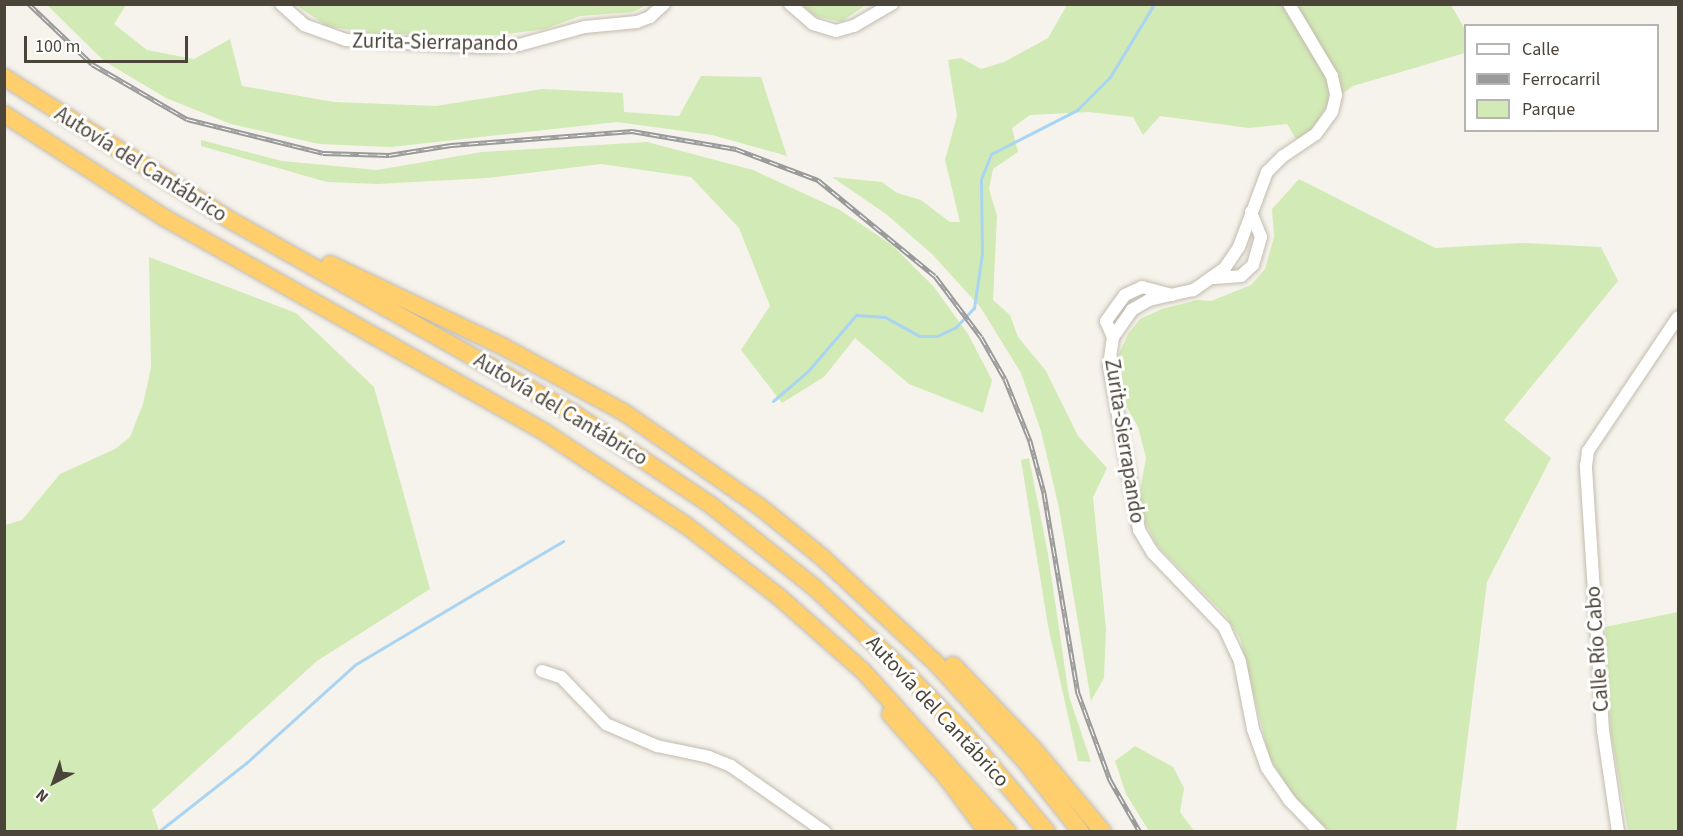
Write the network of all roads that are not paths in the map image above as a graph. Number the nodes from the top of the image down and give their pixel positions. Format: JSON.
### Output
{"nodes":[{"id":1,"x":280,"y":4,"type":"edge"},
{"id":2,"x":664,"y":4,"type":"edge"},
{"id":3,"x":790,"y":4,"type":"edge"},
{"id":4,"x":892,"y":4,"type":"edge"},
{"id":5,"x":1289,"y":4,"type":"edge"},
{"id":6,"x":4,"y":77,"type":"edge"},
{"id":7,"x":4,"y":114,"type":"edge"},
{"id":8,"x":113,"y":149,"type":"junction"},
{"id":9,"x":1251,"y":212,"type":"junction"},
{"id":10,"x":1214,"y":278,"type":"junction"},
{"id":11,"x":1678,"y":317,"type":"edge"},
{"id":12,"x":683,"y":451,"type":"junction"},
{"id":13,"x":687,"y":526,"type":"junction"},
{"id":14,"x":542,"y":671,"type":"dead end"},
{"id":15,"x":825,"y":831,"type":"edge"},
{"id":16,"x":987,"y":831,"type":"edge"},
{"id":17,"x":1008,"y":831,"type":"edge"},
{"id":18,"x":1047,"y":831,"type":"edge"},
{"id":19,"x":1081,"y":831,"type":"edge"},
{"id":20,"x":1102,"y":831,"type":"edge"},
{"id":21,"x":1320,"y":831,"type":"edge"},
{"id":22,"x":1618,"y":831,"type":"edge"}],
"edges":[{"from":1,"to":2,"type":"street","name":"Zurita-Sierrapando"},
{"from":3,"to":4,"type":"street"},
{"from":5,"to":9,"type":"street"},
{"from":6,"to":8,"type":"highway","name":"Autovía del Cantábrico"},
{"from":7,"to":13,"type":"highway","name":"Autovía del Cantábrico"},
{"from":8,"to":12,"type":"highway"},
{"from":8,"to":18,"type":"highway","name":"Autovía del Cantábrico"},
{"from":9,"to":10,"type":"street"},
{"from":9,"to":10,"type":"street"},
{"from":10,"to":21,"type":"street","name":"Zurita-Sierrapando"},
{"from":11,"to":22,"type":"street","name":"Calle Río Cabo"},
{"from":12,"to":19,"type":"highway"},
{"from":12,"to":20,"type":"highway"},
{"from":13,"to":16,"type":"highway"},
{"from":13,"to":17,"type":"highway","name":"Autovía del Cantábrico"},
{"from":14,"to":15,"type":"street"}]}
